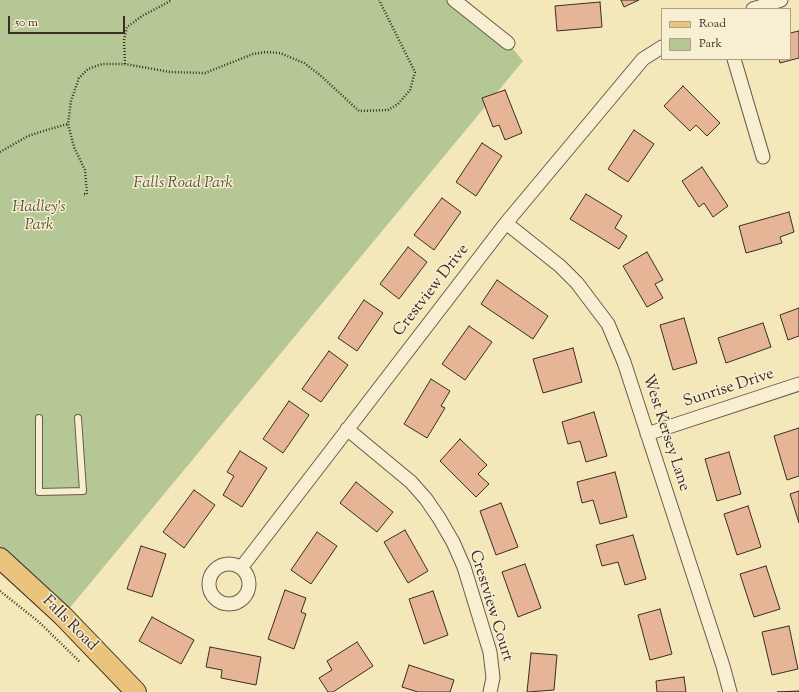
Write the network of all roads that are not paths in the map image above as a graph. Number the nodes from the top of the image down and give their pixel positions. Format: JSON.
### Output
{"nodes":[{"id":1,"x":454,"y":0,"type":"edge"},
{"id":2,"x":781,"y":0,"type":"edge"},
{"id":3,"x":756,"y":8,"type":"edge"},
{"id":4,"x":508,"y":43,"type":"dead end"},
{"id":5,"x":661,"y":48,"type":"edge"},
{"id":6,"x":734,"y":60,"type":"edge"},
{"id":7,"x":763,"y":157,"type":"dead end"},
{"id":8,"x":506,"y":223,"type":"junction"},
{"id":9,"x":799,"y":384,"type":"edge"},
{"id":10,"x":39,"y":418,"type":"dead end"},
{"id":11,"x":78,"y":418,"type":"dead end"},
{"id":12,"x":347,"y":430,"type":"junction"},
{"id":13,"x":647,"y":434,"type":"junction"},
{"id":14,"x":0,"y":558,"type":"edge"},
{"id":15,"x":241,"y":568,"type":"dead end"},
{"id":16,"x":136,"y":692,"type":"edge"},
{"id":17,"x":490,"y":692,"type":"edge"},
{"id":18,"x":730,"y":692,"type":"edge"}],
"edges":[{"from":1,"to":4,"type":"street"},
{"from":2,"to":3,"type":"street"},
{"from":5,"to":8,"type":"street","name":"Crestview Drive"},
{"from":6,"to":7,"type":"street"},
{"from":8,"to":12,"type":"street","name":"Crestview Drive"},
{"from":8,"to":13,"type":"street","name":"West Kersey Lane"},
{"from":9,"to":13,"type":"street","name":"Sunrise Drive"},
{"from":10,"to":11,"type":"lane"},
{"from":12,"to":15,"type":"street","name":"Crestview Drive"},
{"from":12,"to":17,"type":"street","name":"Crestview Court"},
{"from":13,"to":18,"type":"street","name":"West Kersey Lane"},
{"from":14,"to":16,"type":"main road","name":"Falls Road"}]}
